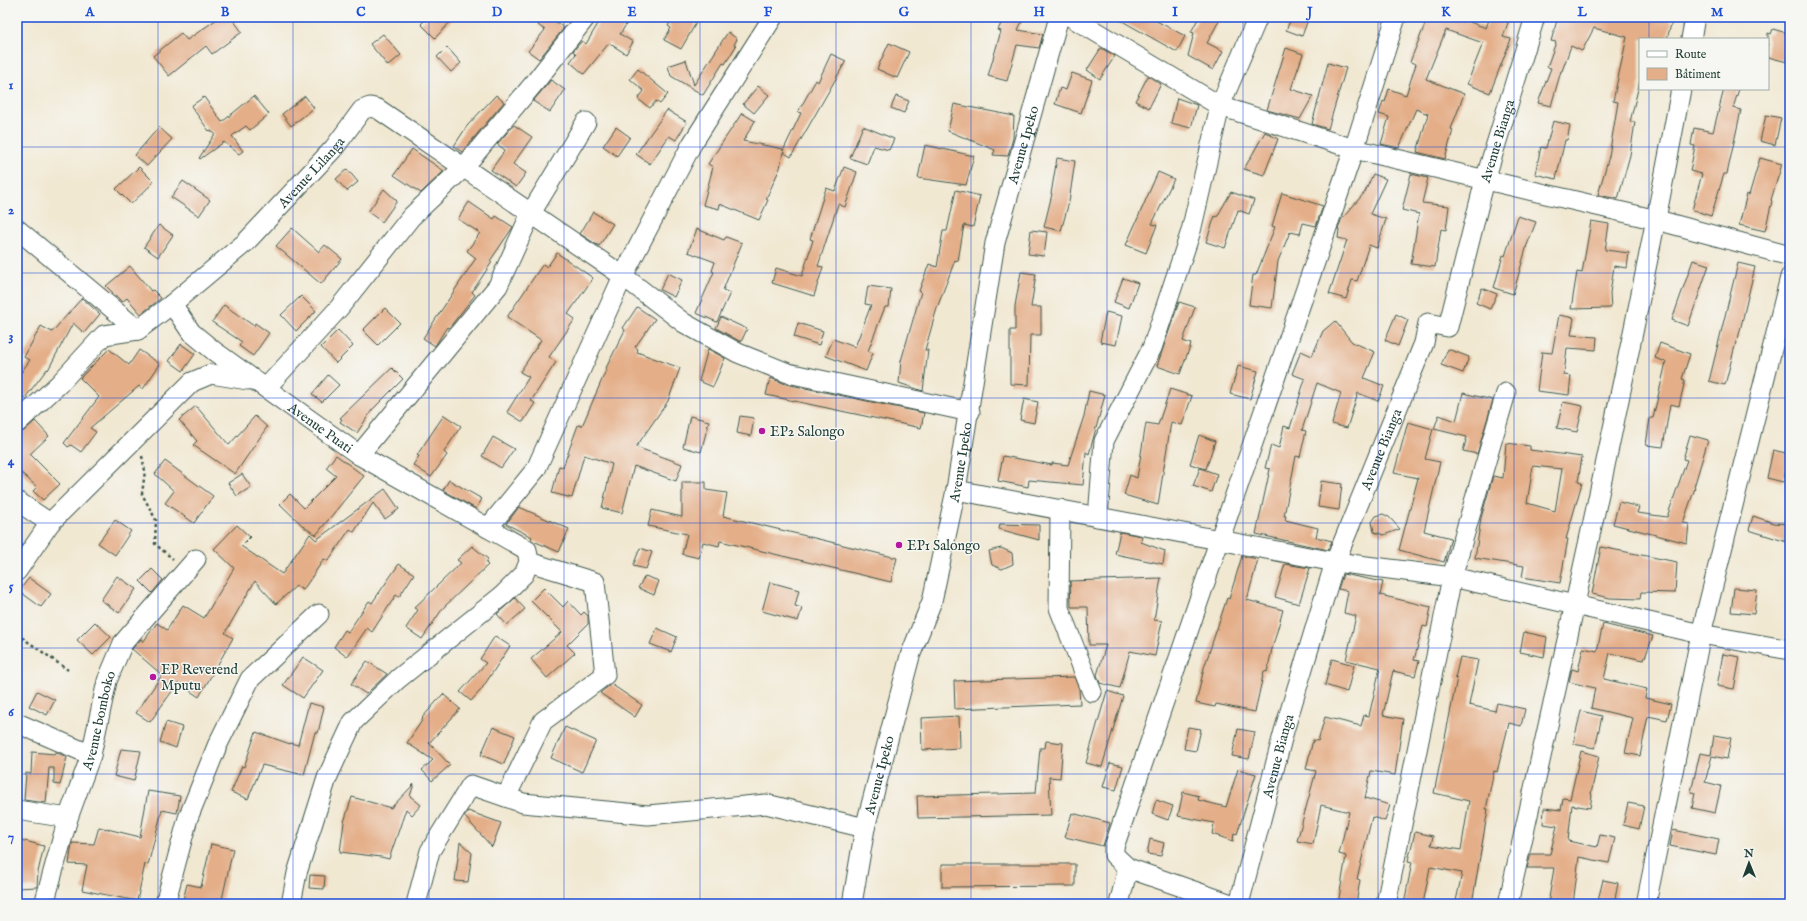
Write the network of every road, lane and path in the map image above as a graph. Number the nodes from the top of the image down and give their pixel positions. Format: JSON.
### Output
{"nodes":[{"id":1,"x":586,"y":17,"type":"edge"},
{"id":2,"x":773,"y":17,"type":"edge"},
{"id":3,"x":1059,"y":17,"type":"edge"},
{"id":4,"x":1071,"y":17,"type":"edge"},
{"id":5,"x":1258,"y":17,"type":"edge"},
{"id":6,"x":1396,"y":17,"type":"edge"},
{"id":7,"x":1535,"y":17,"type":"edge"},
{"id":8,"x":1695,"y":17,"type":"edge"},
{"id":9,"x":1691,"y":38,"type":"edge"},
{"id":10,"x":1681,"y":90,"type":"edge"},
{"id":11,"x":1220,"y":106,"type":"junction"},
{"id":12,"x":586,"y":122,"type":"dead end"},
{"id":13,"x":1354,"y":149,"type":"junction"},
{"id":14,"x":464,"y":167,"type":"junction"},
{"id":15,"x":1485,"y":180,"type":"junction"},
{"id":16,"x":531,"y":213,"type":"junction"},
{"id":17,"x":1657,"y":220,"type":"junction"},
{"id":18,"x":17,"y":229,"type":"edge"},
{"id":19,"x":1790,"y":256,"type":"edge"},
{"id":20,"x":624,"y":276,"type":"junction"},
{"id":21,"x":1790,"y":277,"type":"edge"},
{"id":22,"x":172,"y":304,"type":"junction"},
{"id":23,"x":138,"y":330,"type":"junction"},
{"id":24,"x":261,"y":385,"type":"junction"},
{"id":25,"x":1506,"y":393,"type":"dead end"},
{"id":26,"x":970,"y":412,"type":"junction"},
{"id":27,"x":17,"y":423,"type":"edge"},
{"id":28,"x":138,"y":436,"type":"junction"},
{"id":29,"x":359,"y":455,"type":"junction"},
{"id":30,"x":956,"y":490,"type":"junction"},
{"id":31,"x":17,"y":501,"type":"edge"},
{"id":32,"x":1060,"y":509,"type":"junction"},
{"id":33,"x":1098,"y":517,"type":"junction"},
{"id":34,"x":50,"y":523,"type":"junction"},
{"id":35,"x":488,"y":528,"type":"junction"},
{"id":36,"x":1220,"y":539,"type":"junction"},
{"id":37,"x":529,"y":562,"type":"junction"},
{"id":38,"x":1335,"y":562,"type":"junction"},
{"id":39,"x":191,"y":564,"type":"joint"},
{"id":40,"x":17,"y":571,"type":"edge"},
{"id":41,"x":1452,"y":577,"type":"junction"},
{"id":42,"x":1574,"y":607,"type":"junction"},
{"id":43,"x":319,"y":614,"type":"dead end"},
{"id":44,"x":17,"y":634,"type":"edge"},
{"id":45,"x":1701,"y":634,"type":"junction"},
{"id":46,"x":1790,"y":650,"type":"edge"},
{"id":47,"x":68,"y":670,"type":"dead end"},
{"id":48,"x":1092,"y":692,"type":"dead end"},
{"id":49,"x":17,"y":723,"type":"edge"},
{"id":50,"x":91,"y":755,"type":"junction"},
{"id":51,"x":506,"y":797,"type":"junction"},
{"id":52,"x":17,"y":810,"type":"edge"},
{"id":53,"x":68,"y":818,"type":"junction"},
{"id":54,"x":865,"y":828,"type":"junction"},
{"id":55,"x":1128,"y":868,"type":"junction"},
{"id":56,"x":44,"y":904,"type":"edge"},
{"id":57,"x":165,"y":904,"type":"edge"},
{"id":58,"x":291,"y":904,"type":"edge"},
{"id":59,"x":416,"y":904,"type":"edge"},
{"id":60,"x":852,"y":904,"type":"edge"},
{"id":61,"x":1118,"y":904,"type":"edge"},
{"id":62,"x":1231,"y":904,"type":"edge"},
{"id":63,"x":1239,"y":904,"type":"edge"},
{"id":64,"x":1386,"y":904,"type":"edge"},
{"id":65,"x":1508,"y":904,"type":"edge"},
{"id":66,"x":1646,"y":904,"type":"edge"}],
"edges":[{"from":1,"to":14,"type":"street"},
{"from":2,"to":20,"type":"street"},
{"from":3,"to":26,"type":"street","name":"Avenue Ipeko"},
{"from":4,"to":11,"type":"street"},
{"from":5,"to":11,"type":"street"},
{"from":6,"to":13,"type":"street"},
{"from":7,"to":15,"type":"street","name":"Avenue Bianga"},
{"from":8,"to":9,"type":"street"},
{"from":10,"to":17,"type":"street"},
{"from":11,"to":13,"type":"street"},
{"from":11,"to":33,"type":"street"},
{"from":12,"to":16,"type":"street"},
{"from":13,"to":15,"type":"street"},
{"from":13,"to":36,"type":"street"},
{"from":14,"to":16,"type":"street","name":"Avenue Lilanga"},
{"from":14,"to":22,"type":"street","name":"Avenue Lilanga"},
{"from":14,"to":24,"type":"street"},
{"from":15,"to":17,"type":"street"},
{"from":15,"to":38,"type":"street","name":"Avenue Bianga"},
{"from":16,"to":20,"type":"street","name":"Avenue Lilanga"},
{"from":16,"to":29,"type":"street"},
{"from":17,"to":19,"type":"street"},
{"from":17,"to":42,"type":"street"},
{"from":18,"to":23,"type":"street"},
{"from":20,"to":26,"type":"street","name":"Avenue Lilanga"},
{"from":20,"to":35,"type":"street"},
{"from":21,"to":45,"type":"street"},
{"from":22,"to":23,"type":"street","name":"Avenue Lilanga"},
{"from":22,"to":24,"type":"street","name":"Avenue Puati"},
{"from":23,"to":27,"type":"street","name":"Avenue Lilanga"},
{"from":24,"to":28,"type":"street"},
{"from":24,"to":29,"type":"street","name":"Avenue Puati"},
{"from":25,"to":41,"type":"street"},
{"from":26,"to":30,"type":"street","name":"Avenue Ipeko"},
{"from":28,"to":34,"type":"street"},
{"from":28,"to":39,"type":"path"},
{"from":29,"to":35,"type":"street","name":"Avenue Puati"},
{"from":30,"to":32,"type":"street"},
{"from":30,"to":54,"type":"street","name":"Avenue Ipeko"},
{"from":31,"to":34,"type":"street"},
{"from":32,"to":33,"type":"street"},
{"from":32,"to":48,"type":"street"},
{"from":33,"to":36,"type":"street"},
{"from":34,"to":40,"type":"street"},
{"from":35,"to":37,"type":"street","name":"Avenue Puati"},
{"from":36,"to":38,"type":"street"},
{"from":36,"to":55,"type":"street"},
{"from":37,"to":51,"type":"street"},
{"from":37,"to":58,"type":"street"},
{"from":38,"to":41,"type":"street"},
{"from":38,"to":63,"type":"street","name":"Avenue Bianga"},
{"from":39,"to":50,"type":"street","name":"Avenue bomboko"},
{"from":41,"to":42,"type":"street"},
{"from":41,"to":64,"type":"street"},
{"from":42,"to":45,"type":"street"},
{"from":42,"to":65,"type":"street"},
{"from":43,"to":57,"type":"street"},
{"from":44,"to":47,"type":"path"},
{"from":45,"to":46,"type":"street"},
{"from":45,"to":66,"type":"street"},
{"from":49,"to":50,"type":"street"},
{"from":50,"to":53,"type":"street","name":"Avenue bomboko"},
{"from":51,"to":54,"type":"street"},
{"from":51,"to":59,"type":"street"},
{"from":52,"to":53,"type":"street"},
{"from":53,"to":56,"type":"street","name":"Avenue bomboko"},
{"from":54,"to":60,"type":"street","name":"Avenue Ipeko"},
{"from":55,"to":61,"type":"street"},
{"from":55,"to":62,"type":"street"}]}
